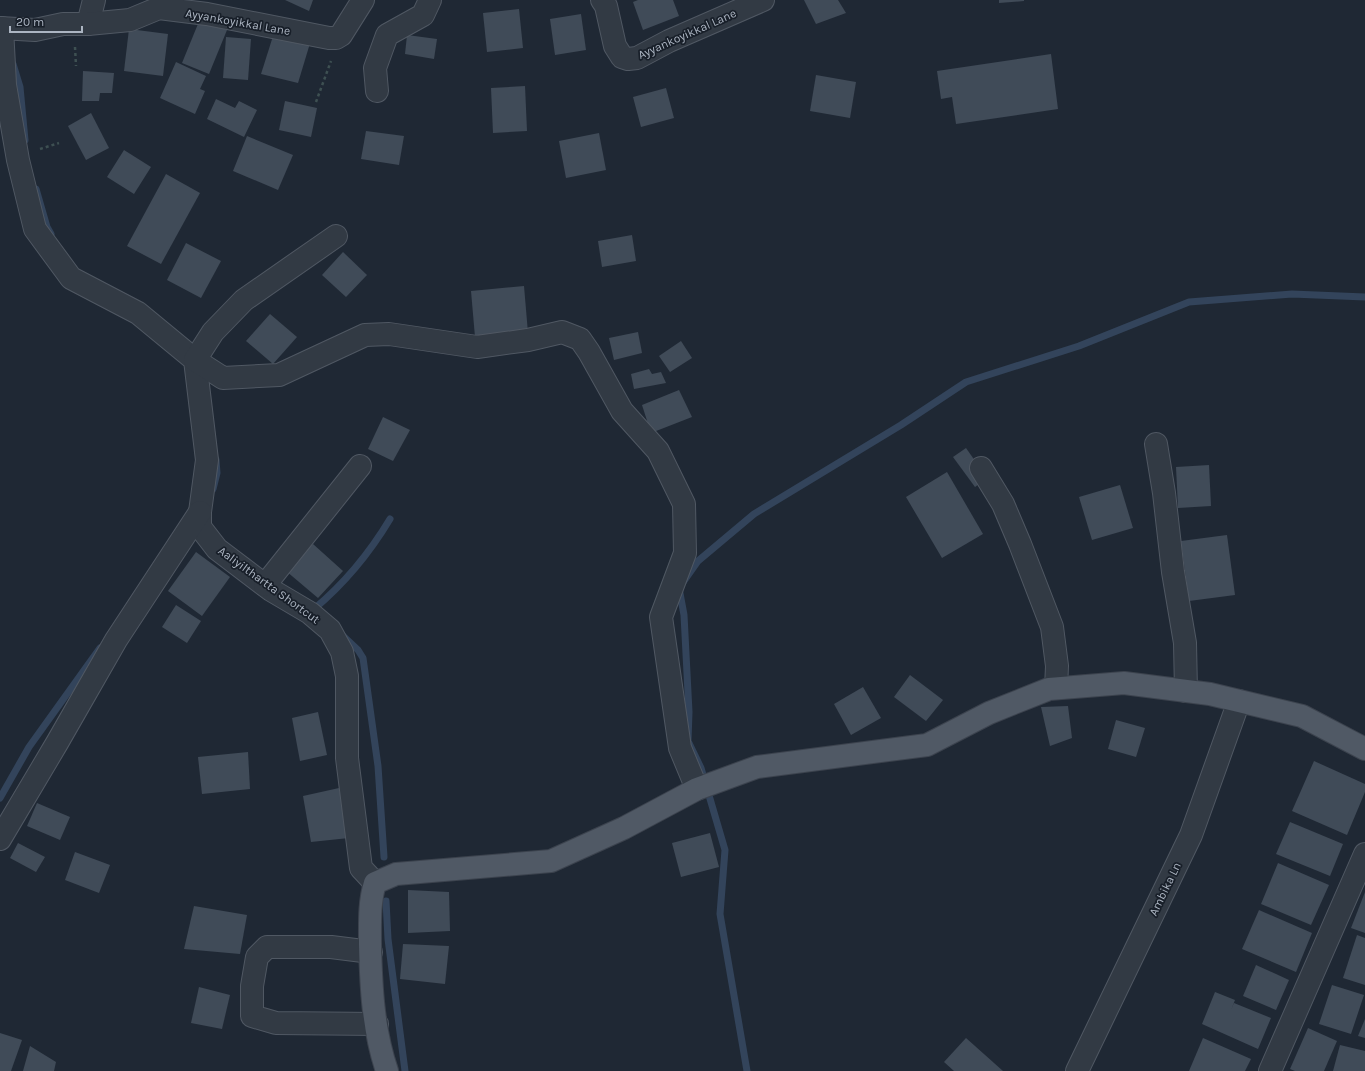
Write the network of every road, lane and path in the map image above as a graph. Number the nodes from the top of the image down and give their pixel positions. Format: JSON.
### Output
{"nodes":[{"id":1,"x":94,"y":0,"type":"edge"},
{"id":2,"x":363,"y":0,"type":"edge"},
{"id":3,"x":430,"y":0,"type":"edge"},
{"id":4,"x":602,"y":0,"type":"edge"},
{"id":5,"x":763,"y":0,"type":"edge"},
{"id":6,"x":88,"y":24,"type":"junction"},
{"id":7,"x":1,"y":30,"type":"edge"},
{"id":8,"x":336,"y":38,"type":"junction"},
{"id":9,"x":377,"y":91,"type":"dead end"},
{"id":10,"x":316,"y":102,"type":"dead end"},
{"id":11,"x":60,"y":143,"type":"dead end"},
{"id":12,"x":37,"y":149,"type":"dead end"},
{"id":13,"x":336,"y":236,"type":"dead end"},
{"id":14,"x":199,"y":353,"type":"junction"},
{"id":15,"x":1156,"y":444,"type":"dead end"},
{"id":16,"x":360,"y":466,"type":"dead end"},
{"id":17,"x":981,"y":468,"type":"dead end"},
{"id":18,"x":200,"y":512,"type":"junction"},
{"id":19,"x":268,"y":581,"type":"junction"},
{"id":20,"x":1056,"y":688,"type":"junction"},
{"id":21,"x":1186,"y":691,"type":"junction"},
{"id":22,"x":1239,"y":701,"type":"junction"},
{"id":23,"x":1365,"y":749,"type":"edge"},
{"id":24,"x":697,"y":789,"type":"junction"},
{"id":25,"x":0,"y":839,"type":"edge"},
{"id":26,"x":1365,"y":854,"type":"edge"},
{"id":27,"x":375,"y":883,"type":"junction"},
{"id":28,"x":370,"y":952,"type":"junction"},
{"id":29,"x":377,"y":1024,"type":"junction"},
{"id":30,"x":387,"y":1071,"type":"edge"},
{"id":31,"x":1077,"y":1071,"type":"edge"},
{"id":32,"x":1270,"y":1071,"type":"edge"}],
"edges":[{"from":1,"to":6,"type":"street"},
{"from":2,"to":8,"type":"street"},
{"from":3,"to":9,"type":"street"},
{"from":4,"to":5,"type":"street","name":"Ayyankoyikkal Lane"},
{"from":6,"to":7,"type":"street","name":"Ayyankoyikkal Lane"},
{"from":6,"to":8,"type":"street","name":"Ayyankoyikkal Lane"},
{"from":7,"to":14,"type":"street"},
{"from":8,"to":10,"type":"path"},
{"from":11,"to":12,"type":"path"},
{"from":13,"to":14,"type":"street"},
{"from":14,"to":18,"type":"street","name":"Aaliyilthartta Shortcut"},
{"from":14,"to":24,"type":"street"},
{"from":15,"to":21,"type":"street"},
{"from":16,"to":19,"type":"street"},
{"from":17,"to":20,"type":"street"},
{"from":18,"to":19,"type":"street","name":"Aaliyilthartta Shortcut"},
{"from":18,"to":25,"type":"street"},
{"from":19,"to":27,"type":"street","name":"Aaliyilthartta Shortcut"},
{"from":20,"to":21,"type":"main road"},
{"from":20,"to":24,"type":"main road"},
{"from":21,"to":22,"type":"main road"},
{"from":22,"to":23,"type":"main road"},
{"from":22,"to":31,"type":"street","name":"Ambika Ln"},
{"from":24,"to":27,"type":"main road"},
{"from":26,"to":32,"type":"street"},
{"from":27,"to":28,"type":"main road"},
{"from":28,"to":29,"type":"main road"},
{"from":28,"to":29,"type":"street"},
{"from":29,"to":30,"type":"main road"}]}
